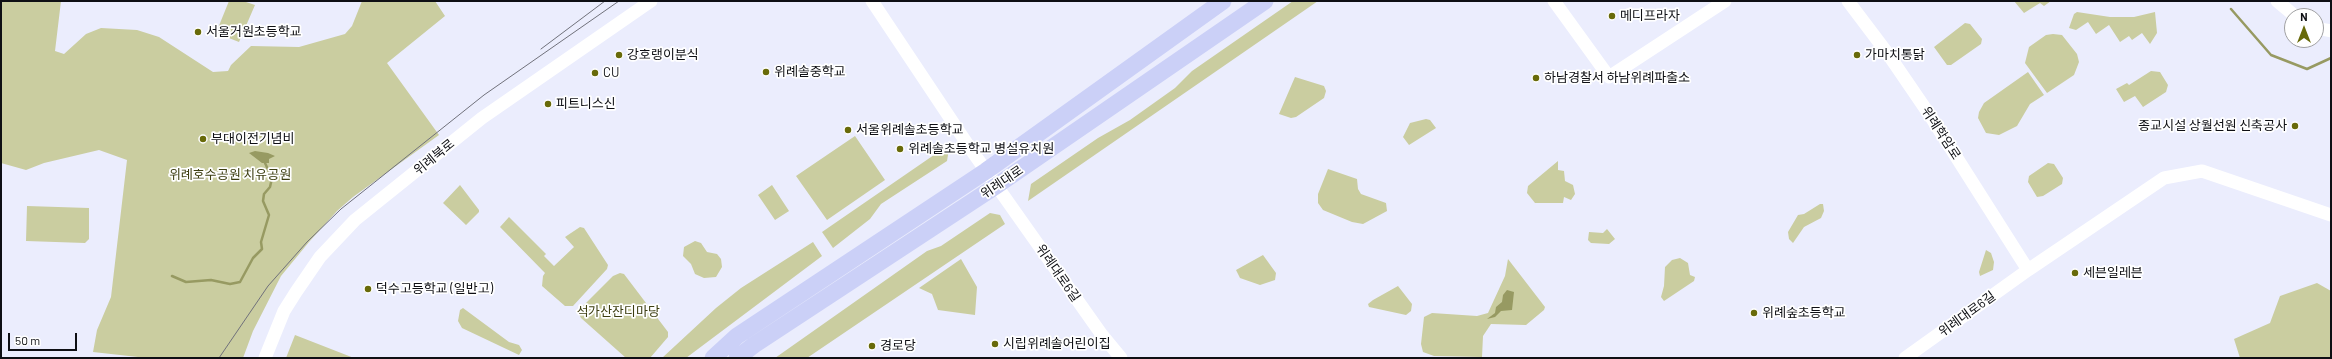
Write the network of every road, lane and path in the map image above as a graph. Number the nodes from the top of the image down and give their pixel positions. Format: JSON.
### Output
{"nodes":[{"id":1,"x":651,"y":1,"type":"edge"},
{"id":2,"x":872,"y":1,"type":"edge"},
{"id":3,"x":1223,"y":1,"type":"edge"},
{"id":4,"x":1265,"y":1,"type":"edge"},
{"id":5,"x":1554,"y":1,"type":"edge"},
{"id":6,"x":1725,"y":1,"type":"edge"},
{"id":7,"x":1848,"y":1,"type":"edge"},
{"id":8,"x":2277,"y":1,"type":"edge"},
{"id":9,"x":2285,"y":8,"type":"edge"},
{"id":10,"x":986,"y":171,"type":"junction"},
{"id":11,"x":996,"y":186,"type":"junction"},
{"id":12,"x":2331,"y":215,"type":"edge"},
{"id":13,"x":2028,"y":270,"type":"junction"},
{"id":14,"x":265,"y":358,"type":"edge"},
{"id":15,"x":713,"y":358,"type":"edge"},
{"id":16,"x":737,"y":358,"type":"edge"},
{"id":17,"x":1121,"y":358,"type":"edge"},
{"id":18,"x":1906,"y":358,"type":"edge"}],
"edges":[{"from":1,"to":14,"type":"street","name":"위례북로"},
{"from":2,"to":10,"type":"street","name":"위례대로6길"},
{"from":3,"to":10,"type":"main road","name":"위례대로"},
{"from":4,"to":11,"type":"main road","name":"위례대로"},
{"from":5,"to":6,"type":"street"},
{"from":7,"to":13,"type":"street","name":"위례학암로"},
{"from":8,"to":9,"type":"street"},
{"from":10,"to":11,"type":"street","name":"위례대로6길"},
{"from":10,"to":15,"type":"main road","name":"위례대로"},
{"from":11,"to":16,"type":"main road","name":"위례대로"},
{"from":11,"to":17,"type":"street","name":"위례대로6길"},
{"from":12,"to":13,"type":"street","name":"위례대로6길"},
{"from":13,"to":18,"type":"street","name":"위례대로6길"}]}
